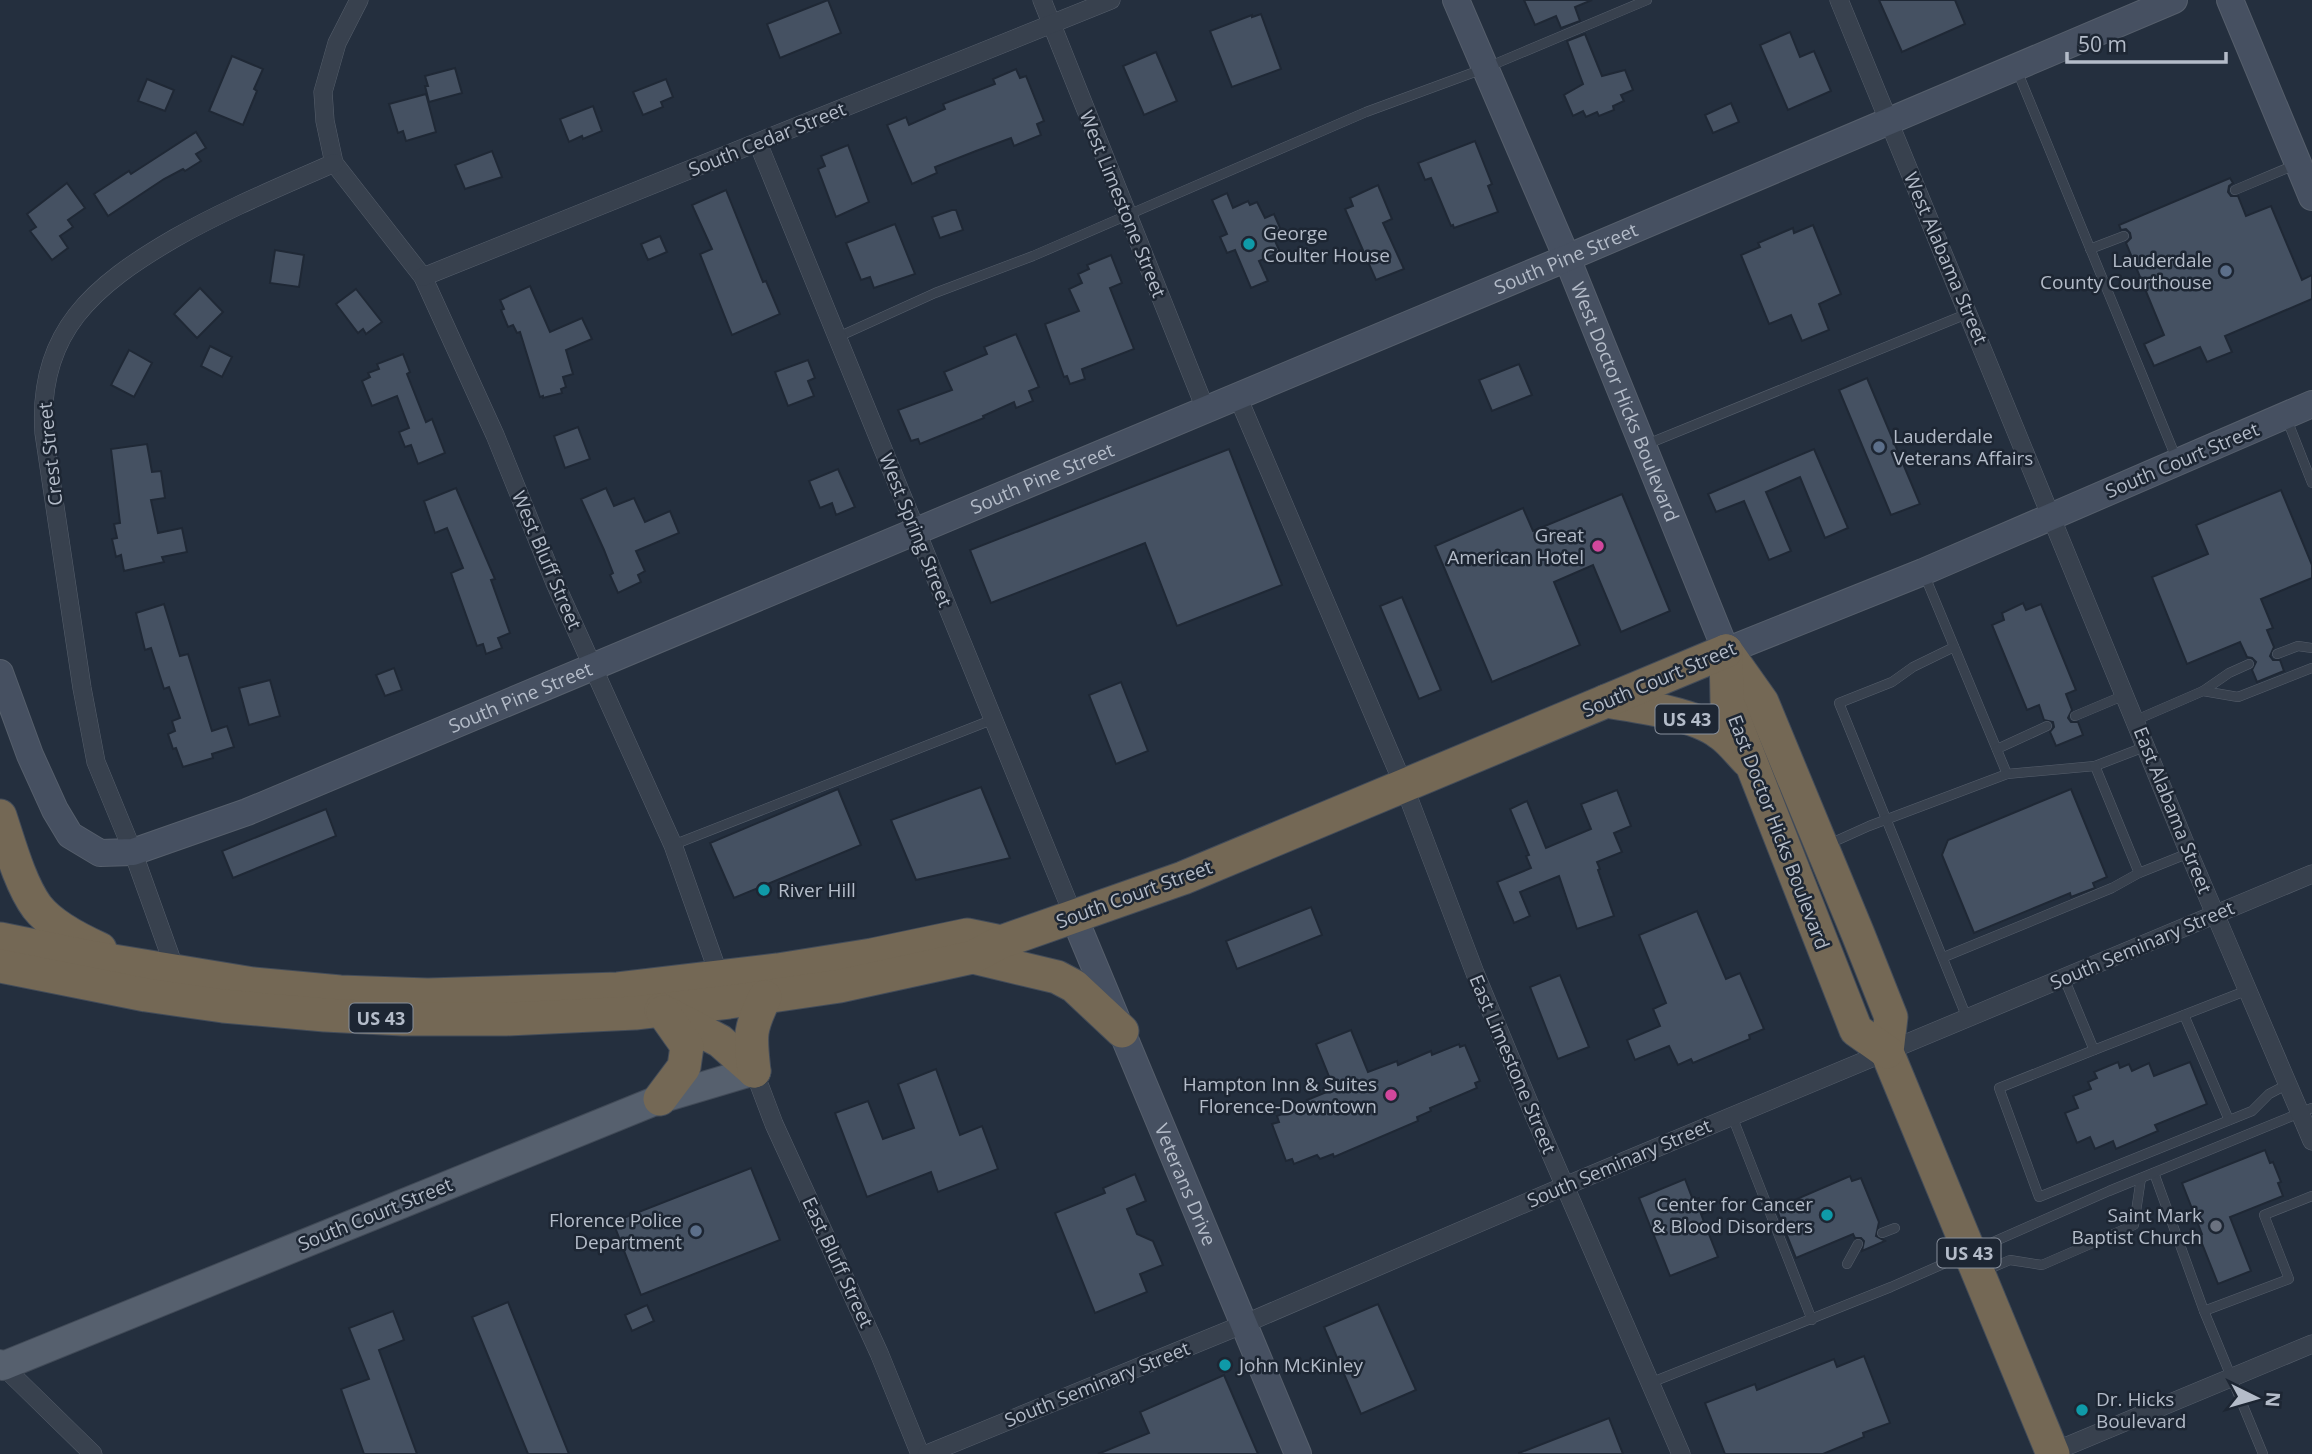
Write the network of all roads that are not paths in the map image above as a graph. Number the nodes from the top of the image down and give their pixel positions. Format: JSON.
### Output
{"nodes":[{"id":1,"x":359,"y":0,"type":"edge"},
{"id":2,"x":1042,"y":0,"type":"edge"},
{"id":3,"x":1111,"y":0,"type":"edge"},
{"id":4,"x":1456,"y":0,"type":"edge"},
{"id":5,"x":1647,"y":0,"type":"edge"},
{"id":6,"x":1839,"y":0,"type":"edge"},
{"id":7,"x":2174,"y":0,"type":"edge"},
{"id":8,"x":2230,"y":0,"type":"edge"},
{"id":9,"x":1051,"y":25,"type":"junction"},
{"id":10,"x":2015,"y":67,"type":"junction"},
{"id":11,"x":1483,"y":69,"type":"junction"},
{"id":12,"x":1888,"y":120,"type":"junction"},
{"id":13,"x":758,"y":142,"type":"junction"},
{"id":14,"x":334,"y":163,"type":"junction"},
{"id":15,"x":2298,"y":163,"type":"junction"},
{"id":16,"x":2235,"y":190,"type":"dead end"},
{"id":17,"x":2312,"y":197,"type":"edge"},
{"id":18,"x":1127,"y":215,"type":"junction"},
{"id":19,"x":2123,"y":236,"type":"dead end"},
{"id":20,"x":2090,"y":249,"type":"junction"},
{"id":21,"x":1567,"y":258,"type":"junction"},
{"id":22,"x":423,"y":277,"type":"junction"},
{"id":23,"x":1969,"y":313,"type":"junction"},
{"id":24,"x":838,"y":337,"type":"junction"},
{"id":25,"x":1237,"y":395,"type":"junction"},
{"id":26,"x":2312,"y":404,"type":"edge"},
{"id":27,"x":1205,"y":408,"type":"junction"},
{"id":28,"x":2286,"y":416,"type":"junction"},
{"id":29,"x":1643,"y":446,"type":"junction"},
{"id":30,"x":2178,"y":462,"type":"junction"},
{"id":31,"x":2312,"y":483,"type":"edge"},
{"id":32,"x":2053,"y":517,"type":"junction"},
{"id":33,"x":916,"y":530,"type":"junction"},
{"id":34,"x":1923,"y":572,"type":"junction"},
{"id":35,"x":1954,"y":647,"type":"junction"},
{"id":36,"x":2312,"y":648,"type":"edge"},
{"id":37,"x":1726,"y":651,"type":"junction"},
{"id":38,"x":2277,"y":654,"type":"dead end"},
{"id":39,"x":2249,"y":664,"type":"dead end"},
{"id":40,"x":593,"y":666,"type":"junction"},
{"id":41,"x":2312,"y":668,"type":"edge"},
{"id":42,"x":0,"y":673,"type":"edge"},
{"id":43,"x":2203,"y":691,"type":"junction"},
{"id":44,"x":2125,"y":695,"type":"junction"},
{"id":45,"x":1606,"y":701,"type":"junction"},
{"id":46,"x":2075,"y":716,"type":"dead end"},
{"id":47,"x":994,"y":719,"type":"junction"},
{"id":48,"x":2136,"y":720,"type":"junction"},
{"id":49,"x":2047,"y":726,"type":"dead end"},
{"id":50,"x":2147,"y":746,"type":"junction"},
{"id":51,"x":1997,"y":749,"type":"junction"},
{"id":52,"x":1753,"y":766,"type":"junction"},
{"id":53,"x":2095,"y":766,"type":"junction"},
{"id":54,"x":2007,"y":774,"type":"junction"},
{"id":55,"x":1404,"y":786,"type":"junction"},
{"id":56,"x":0,"y":816,"type":"edge"},
{"id":57,"x":1887,"y":819,"type":"junction"},
{"id":58,"x":673,"y":845,"type":"junction"},
{"id":59,"x":1821,"y":848,"type":"junction"},
{"id":60,"x":133,"y":852,"type":"junction"},
{"id":61,"x":2189,"y":853,"type":"junction"},
{"id":62,"x":2139,"y":873,"type":"junction"},
{"id":63,"x":2312,"y":874,"type":"edge"},
{"id":64,"x":2216,"y":914,"type":"junction"},
{"id":65,"x":1074,"y":917,"type":"junction"},
{"id":66,"x":0,"y":939,"type":"edge"},
{"id":67,"x":987,"y":950,"type":"junction"},
{"id":68,"x":1944,"y":957,"type":"junction"},
{"id":69,"x":138,"y":965,"type":"junction"},
{"id":70,"x":0,"y":966,"type":"edge"},
{"id":71,"x":176,"y":972,"type":"junction"},
{"id":72,"x":720,"y":978,"type":"junction"},
{"id":73,"x":2064,"y":978,"type":"junction"},
{"id":74,"x":2248,"y":990,"type":"junction"},
{"id":75,"x":765,"y":997,"type":"junction"},
{"id":76,"x":661,"y":1010,"type":"junction"},
{"id":77,"x":2185,"y":1015,"type":"junction"},
{"id":78,"x":1968,"y":1018,"type":"junction"},
{"id":79,"x":1122,"y":1031,"type":"junction"},
{"id":80,"x":2094,"y":1050,"type":"junction"},
{"id":81,"x":1887,"y":1052,"type":"junction"},
{"id":82,"x":754,"y":1071,"type":"junction"},
{"id":83,"x":2288,"y":1084,"type":"junction"},
{"id":84,"x":660,"y":1099,"type":"junction"},
{"id":85,"x":2306,"y":1110,"type":"edge"},
{"id":86,"x":1732,"y":1116,"type":"junction"},
{"id":87,"x":2229,"y":1120,"type":"junction"},
{"id":88,"x":2312,"y":1141,"type":"edge"},
{"id":89,"x":2154,"y":1173,"type":"junction"},
{"id":90,"x":2141,"y":1178,"type":"junction"},
{"id":91,"x":1564,"y":1185,"type":"junction"},
{"id":92,"x":2312,"y":1196,"type":"edge"},
{"id":93,"x":1895,"y":1228,"type":"dead end"},
{"id":94,"x":1882,"y":1233,"type":"dead end"},
{"id":95,"x":1858,"y":1244,"type":"dead end"},
{"id":96,"x":1973,"y":1263,"type":"junction"},
{"id":97,"x":1847,"y":1264,"type":"dead end"},
{"id":98,"x":2204,"y":1311,"type":"junction"},
{"id":99,"x":1812,"y":1320,"type":"junction"},
{"id":100,"x":1244,"y":1324,"type":"junction"},
{"id":101,"x":2312,"y":1344,"type":"edge"},
{"id":102,"x":1,"y":1366,"type":"edge"},
{"id":103,"x":2232,"y":1378,"type":"junction"},
{"id":104,"x":1650,"y":1383,"type":"junction"},
{"id":105,"x":2051,"y":1453,"type":"edge"},
{"id":106,"x":93,"y":1454,"type":"edge"},
{"id":107,"x":920,"y":1454,"type":"edge"},
{"id":108,"x":926,"y":1454,"type":"edge"},
{"id":109,"x":1298,"y":1454,"type":"edge"},
{"id":110,"x":1681,"y":1454,"type":"edge"},
{"id":111,"x":2263,"y":1454,"type":"edge"}],
"edges":[{"from":1,"to":14,"type":"street"},
{"from":2,"to":9,"type":"street","name":"West Limestone Street"},
{"from":3,"to":9,"type":"street","name":"South Cedar Street"},
{"from":4,"to":11,"type":"main road","name":"West Doctor Hicks Boulevard"},
{"from":5,"to":11,"type":"lane"},
{"from":6,"to":12,"type":"street","name":"West Alabama Street"},
{"from":7,"to":10,"type":"main road","name":"South Pine Street"},
{"from":8,"to":15,"type":"main road"},
{"from":9,"to":13,"type":"street","name":"South Cedar Street"},
{"from":9,"to":18,"type":"street","name":"West Limestone Street"},
{"from":10,"to":12,"type":"main road","name":"South Pine Street"},
{"from":10,"to":20,"type":"lane"},
{"from":11,"to":18,"type":"lane"},
{"from":11,"to":21,"type":"main road","name":"West Doctor Hicks Boulevard"},
{"from":12,"to":21,"type":"main road","name":"South Pine Street"},
{"from":12,"to":23,"type":"street","name":"West Alabama Street"},
{"from":13,"to":22,"type":"street","name":"South Cedar Street"},
{"from":13,"to":24,"type":"street","name":"West Spring Street"},
{"from":14,"to":22,"type":"street","name":"West Bluff Street"},
{"from":14,"to":60,"type":"street","name":"Crest Street"},
{"from":15,"to":16,"type":"lane"},
{"from":15,"to":17,"type":"main road"},
{"from":18,"to":24,"type":"lane"},
{"from":18,"to":27,"type":"street","name":"West Limestone Street"},
{"from":19,"to":20,"type":"lane"},
{"from":20,"to":30,"type":"lane"},
{"from":21,"to":25,"type":"main road","name":"South Pine Street"},
{"from":21,"to":29,"type":"main road","name":"West Doctor Hicks Boulevard"},
{"from":22,"to":40,"type":"street","name":"West Bluff Street"},
{"from":23,"to":29,"type":"lane"},
{"from":23,"to":32,"type":"street","name":"West Alabama Street"},
{"from":24,"to":33,"type":"street","name":"West Spring Street"},
{"from":25,"to":27,"type":"main road","name":"South Pine Street"},
{"from":25,"to":55,"type":"street"},
{"from":26,"to":28,"type":"main road","name":"South Court Street"},
{"from":27,"to":33,"type":"main road","name":"South Pine Street"},
{"from":28,"to":30,"type":"main road","name":"South Court Street"},
{"from":28,"to":31,"type":"lane"},
{"from":29,"to":37,"type":"main road","name":"West Doctor Hicks Boulevard"},
{"from":30,"to":32,"type":"main road","name":"South Court Street"},
{"from":32,"to":34,"type":"main road","name":"South Court Street"},
{"from":32,"to":44,"type":"street","name":"East Alabama Street"},
{"from":33,"to":40,"type":"main road","name":"South Pine Street"},
{"from":33,"to":47,"type":"street","name":"West Spring Street"},
{"from":34,"to":35,"type":"lane"},
{"from":34,"to":37,"type":"main road","name":"South Court Street"},
{"from":35,"to":51,"type":"lane"},
{"from":35,"to":57,"type":"lane"},
{"from":36,"to":38,"type":"lane"},
{"from":37,"to":45,"type":"highway","name":"South Court Street","number":"US 43"},
{"from":37,"to":52,"type":"highway","name":"East Doctor Hicks Boulevard"},
{"from":37,"to":59,"type":"highway","name":"East Doctor Hicks Boulevard","number":"US 43"},
{"from":39,"to":43,"type":"lane"},
{"from":40,"to":58,"type":"street","name":"West Bluff Street"},
{"from":40,"to":60,"type":"main road","name":"South Pine Street"},
{"from":41,"to":43,"type":"lane"},
{"from":42,"to":60,"type":"main road","name":"South Pine Street"},
{"from":43,"to":48,"type":"lane"},
{"from":44,"to":46,"type":"lane"},
{"from":44,"to":48,"type":"street","name":"East Alabama Street"},
{"from":45,"to":52,"type":"highway","number":"US 43"},
{"from":45,"to":55,"type":"highway","name":"South Court Street","number":"US 43"},
{"from":47,"to":58,"type":"lane"},
{"from":47,"to":65,"type":"street","name":"West Spring Street"},
{"from":48,"to":50,"type":"street","name":"East Alabama Street"},
{"from":49,"to":51,"type":"lane"},
{"from":50,"to":53,"type":"lane"},
{"from":50,"to":61,"type":"street","name":"East Alabama Street"},
{"from":51,"to":54,"type":"lane"},
{"from":52,"to":81,"type":"highway","name":"East Doctor Hicks Boulevard","number":"US 43"},
{"from":53,"to":54,"type":"lane"},
{"from":53,"to":62,"type":"lane"},
{"from":54,"to":57,"type":"lane"},
{"from":55,"to":65,"type":"highway","name":"South Court Street","number":"US 43"},
{"from":55,"to":91,"type":"street","name":"East Limestone Street"},
{"from":56,"to":69,"type":"highway"},
{"from":57,"to":59,"type":"lane"},
{"from":57,"to":68,"type":"lane"},
{"from":58,"to":72,"type":"street","name":"West Bluff Street"},
{"from":59,"to":81,"type":"highway","name":"East Doctor Hicks Boulevard","number":"US 43"},
{"from":60,"to":71,"type":"street","name":"Crest Street"},
{"from":61,"to":62,"type":"lane"},
{"from":61,"to":64,"type":"street","name":"East Alabama Street"},
{"from":62,"to":68,"type":"lane"},
{"from":63,"to":64,"type":"street","name":"South Seminary Street"},
{"from":64,"to":73,"type":"street","name":"South Seminary Street"},
{"from":64,"to":74,"type":"street","name":"East Alabama Street"},
{"from":65,"to":67,"type":"highway","name":"South Court Street","number":"US 43"},
{"from":65,"to":79,"type":"main road","name":"Veterans Drive"},
{"from":66,"to":69,"type":"highway","number":"US 43"},
{"from":67,"to":72,"type":"highway","number":"US 43"},
{"from":67,"to":75,"type":"highway","number":"US 43"},
{"from":67,"to":79,"type":"highway"},
{"from":68,"to":78,"type":"lane"},
{"from":69,"to":71,"type":"highway","number":"US 43"},
{"from":70,"to":76,"type":"highway","number":"US 43"},
{"from":71,"to":72,"type":"highway","number":"US 43"},
{"from":73,"to":78,"type":"street","name":"South Seminary Street"},
{"from":73,"to":80,"type":"lane"},
{"from":74,"to":77,"type":"lane"},
{"from":74,"to":83,"type":"street","name":"East Alabama Street"},
{"from":75,"to":76,"type":"highway","number":"US 43"},
{"from":75,"to":82,"type":"highway"},
{"from":76,"to":82,"type":"highway"},
{"from":76,"to":84,"type":"highway"},
{"from":77,"to":80,"type":"lane"},
{"from":77,"to":87,"type":"lane"},
{"from":78,"to":81,"type":"street","name":"South Seminary Street"},
{"from":79,"to":100,"type":"main road","name":"Veterans Drive"},
{"from":80,"to":87,"type":"lane"},
{"from":81,"to":86,"type":"street","name":"South Seminary Street"},
{"from":81,"to":96,"type":"highway","name":"East Doctor Hicks Boulevard","number":"US 43"},
{"from":82,"to":84,"type":"main road","name":"South Court Street"},
{"from":82,"to":107,"type":"street","name":"East Bluff Street"},
{"from":83,"to":85,"type":"street","name":"East Alabama Street"},
{"from":83,"to":87,"type":"lane"},
{"from":84,"to":102,"type":"main road","name":"South Court Street"},
{"from":85,"to":88,"type":"street","name":"East Alabama Street"},
{"from":85,"to":89,"type":"lane"},
{"from":86,"to":91,"type":"street","name":"South Seminary Street"},
{"from":86,"to":99,"type":"lane"},
{"from":89,"to":90,"type":"lane"},
{"from":89,"to":98,"type":"lane"},
{"from":90,"to":96,"type":"lane"},
{"from":90,"to":96,"type":"lane"},
{"from":91,"to":100,"type":"street","name":"South Seminary Street"},
{"from":91,"to":104,"type":"street","name":"East Limestone Street"},
{"from":92,"to":98,"type":"lane"},
{"from":93,"to":94,"type":"lane"},
{"from":95,"to":97,"type":"lane"},
{"from":96,"to":99,"type":"lane"},
{"from":96,"to":105,"type":"highway","name":"East Doctor Hicks Boulevard","number":"US 43"},
{"from":98,"to":103,"type":"lane"},
{"from":99,"to":104,"type":"lane"},
{"from":100,"to":108,"type":"street","name":"South Seminary Street"},
{"from":100,"to":109,"type":"main road","name":"Veterans Drive"},
{"from":101,"to":103,"type":"street"},
{"from":102,"to":106,"type":"street"},
{"from":103,"to":105,"type":"street"},
{"from":103,"to":111,"type":"lane"},
{"from":104,"to":110,"type":"street","name":"East Limestone Street"}]}
